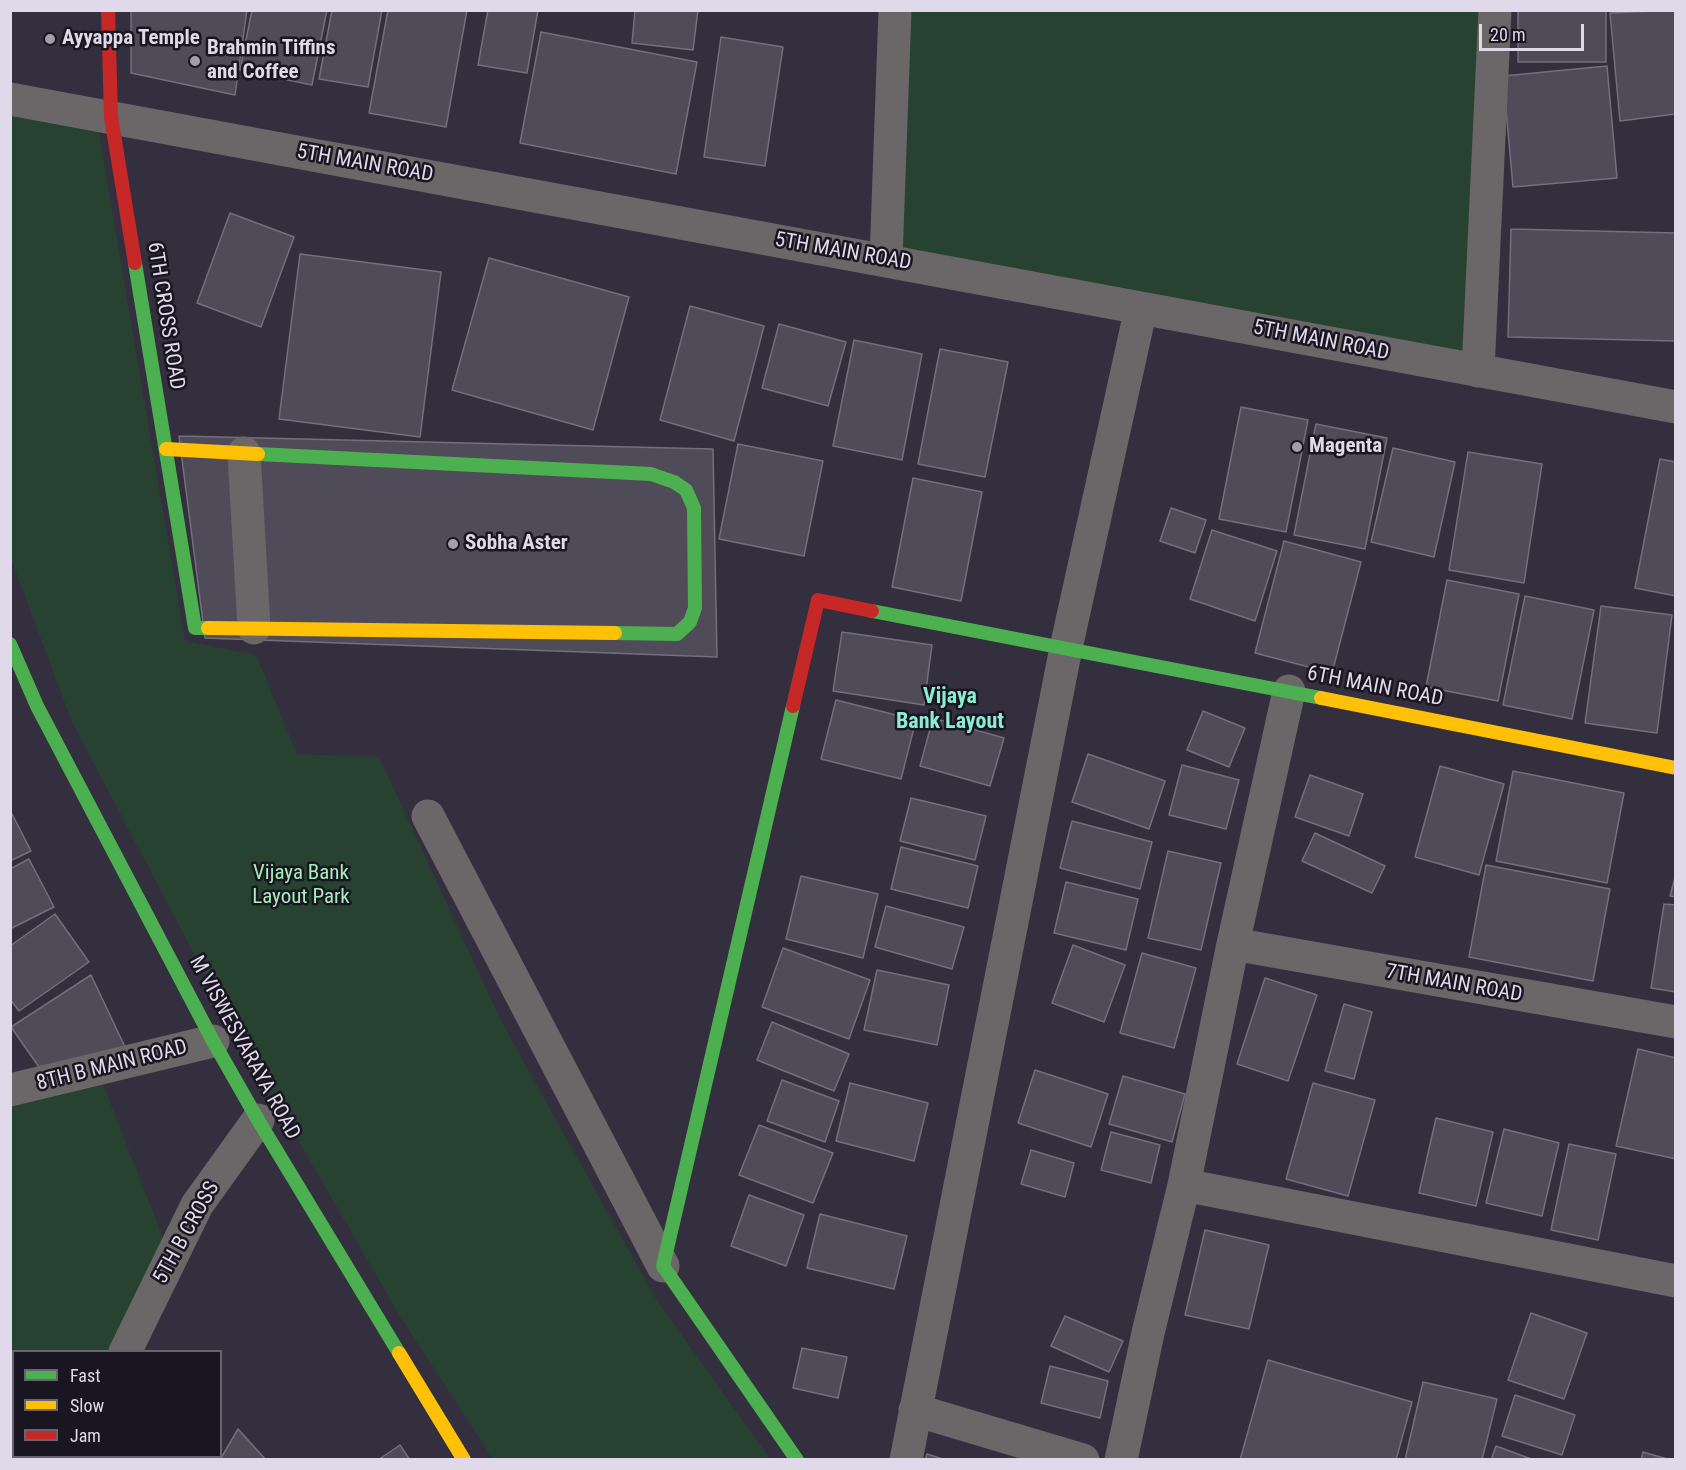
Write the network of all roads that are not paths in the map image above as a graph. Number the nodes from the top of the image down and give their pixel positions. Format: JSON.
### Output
{"nodes":[{"id":1,"x":108,"y":10,"type":"edge"},
{"id":2,"x":895,"y":10,"type":"edge"},
{"id":3,"x":1495,"y":10,"type":"edge"},
{"id":4,"x":10,"y":99,"type":"edge"},
{"id":5,"x":111,"y":117,"type":"junction"},
{"id":6,"x":886,"y":260,"type":"junction"},
{"id":7,"x":1141,"y":308,"type":"junction"},
{"id":8,"x":1478,"y":370,"type":"junction"},
{"id":9,"x":1676,"y":407,"type":"edge"},
{"id":10,"x":166,"y":449,"type":"junction"},
{"id":11,"x":243,"y":453,"type":"junction"},
{"id":12,"x":254,"y":628,"type":"junction"},
{"id":13,"x":10,"y":644,"type":"edge"},
{"id":14,"x":1066,"y":648,"type":"junction"},
{"id":15,"x":1288,"y":691,"type":"junction"},
{"id":16,"x":1676,"y":768,"type":"edge"},
{"id":17,"x":428,"y":816,"type":"dead end"},
{"id":18,"x":1233,"y":944,"type":"junction"},
{"id":19,"x":1676,"y":1022,"type":"edge"},
{"id":20,"x":213,"y":1041,"type":"junction"},
{"id":21,"x":10,"y":1090,"type":"edge"},
{"id":22,"x":258,"y":1119,"type":"junction"},
{"id":23,"x":1184,"y":1185,"type":"junction"},
{"id":24,"x":663,"y":1266,"type":"junction"},
{"id":25,"x":1676,"y":1281,"type":"edge"},
{"id":26,"x":126,"y":1350,"type":"edge"},
{"id":27,"x":915,"y":1410,"type":"junction"},
{"id":28,"x":464,"y":1460,"type":"edge"},
{"id":29,"x":797,"y":1460,"type":"edge"},
{"id":30,"x":906,"y":1460,"type":"edge"},
{"id":31,"x":1083,"y":1460,"type":"edge"},
{"id":32,"x":1121,"y":1460,"type":"edge"}],
"edges":[{"from":1,"to":5,"type":"street","name":"6TH CROSS ROAD"},
{"from":2,"to":6,"type":"street"},
{"from":3,"to":8,"type":"street"},
{"from":4,"to":5,"type":"street","name":"5TH MAIN ROAD"},
{"from":5,"to":6,"type":"street","name":"5TH MAIN ROAD"},
{"from":5,"to":10,"type":"street","name":"6TH CROSS ROAD"},
{"from":6,"to":7,"type":"street","name":"5TH MAIN ROAD"},
{"from":7,"to":8,"type":"street","name":"5TH MAIN ROAD"},
{"from":7,"to":14,"type":"street"},
{"from":8,"to":9,"type":"street","name":"5TH MAIN ROAD"},
{"from":10,"to":11,"type":"street"},
{"from":10,"to":12,"type":"street","name":"6TH CROSS ROAD"},
{"from":11,"to":12,"type":"street"},
{"from":11,"to":12,"type":"street"},
{"from":13,"to":20,"type":"street","name":"M VISWESVARAYA ROAD"},
{"from":14,"to":15,"type":"street","name":"6TH MAIN ROAD"},
{"from":14,"to":24,"type":"street","name":"6TH MAIN ROAD"},
{"from":14,"to":27,"type":"street"},
{"from":15,"to":16,"type":"street","name":"6TH MAIN ROAD"},
{"from":15,"to":18,"type":"street"},
{"from":17,"to":24,"type":"street"},
{"from":18,"to":19,"type":"street","name":"7TH MAIN ROAD"},
{"from":18,"to":23,"type":"street"},
{"from":20,"to":21,"type":"street","name":"8TH B MAIN ROAD"},
{"from":20,"to":22,"type":"street","name":"M VISWESVARAYA ROAD"},
{"from":22,"to":26,"type":"street","name":"5TH B CROSS"},
{"from":22,"to":28,"type":"street","name":"M VISWESVARAYA ROAD"},
{"from":23,"to":25,"type":"street"},
{"from":23,"to":32,"type":"street"},
{"from":24,"to":29,"type":"street"},
{"from":27,"to":30,"type":"street"},
{"from":27,"to":31,"type":"street"}]}
